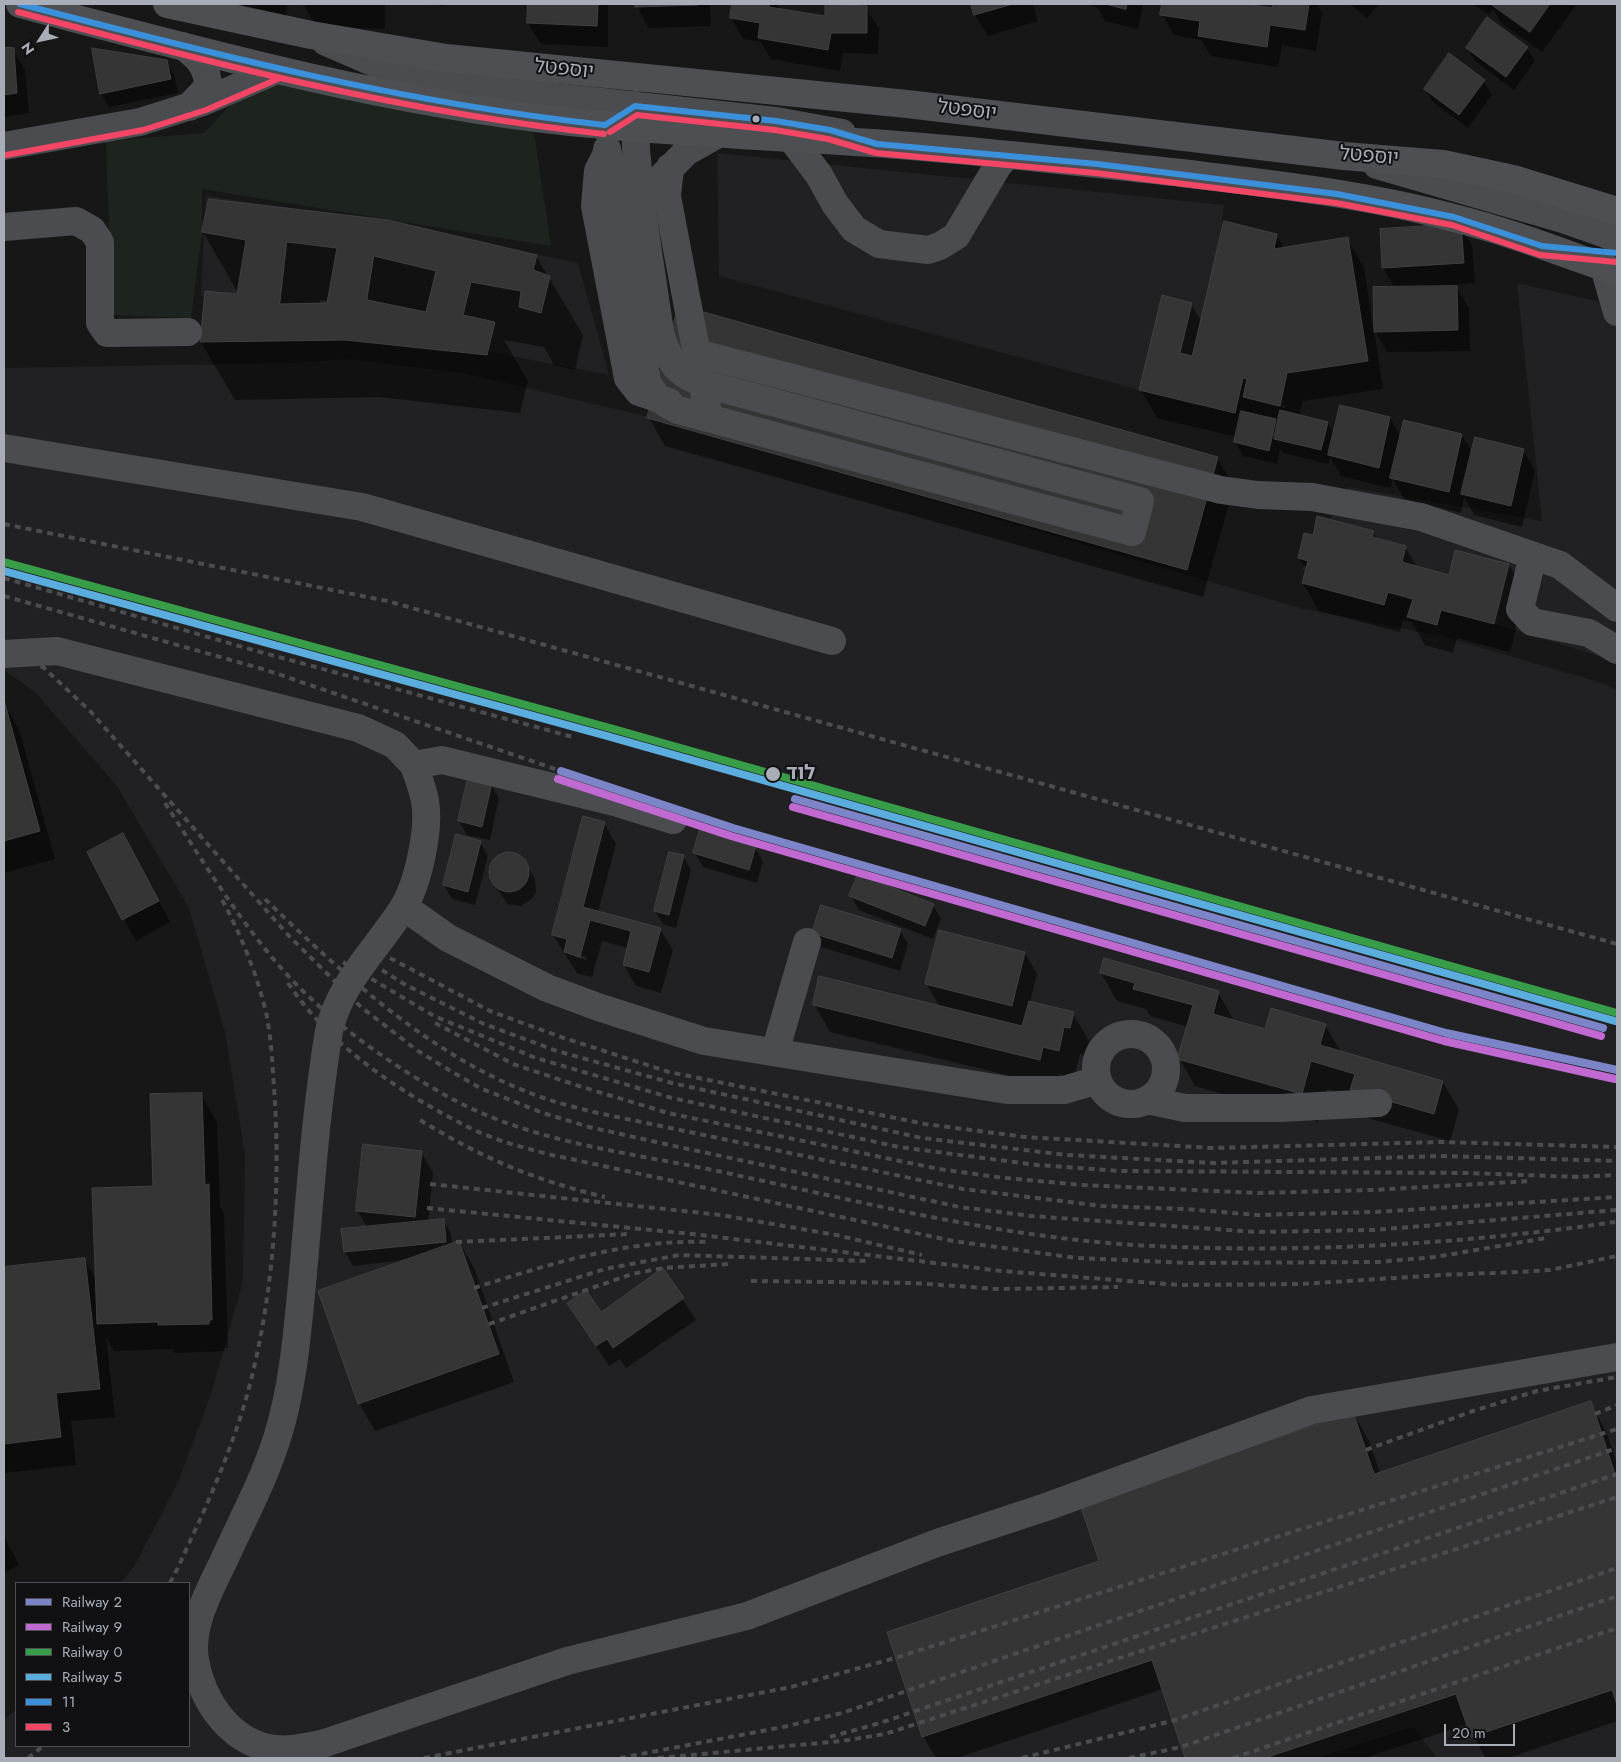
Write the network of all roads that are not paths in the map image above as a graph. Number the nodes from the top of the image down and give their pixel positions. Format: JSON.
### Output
{"nodes":[{"id":1,"x":20,"y":4,"type":"edge"},
{"id":2,"x":167,"y":4,"type":"edge"},
{"id":3,"x":311,"y":35,"type":"junction"},
{"id":4,"x":183,"y":46,"type":"junction"},
{"id":5,"x":277,"y":70,"type":"junction"},
{"id":6,"x":636,"y":77,"type":"junction"},
{"id":7,"x":189,"y":107,"type":"junction"},
{"id":8,"x":605,"y":114,"type":"junction"},
{"id":9,"x":635,"y":117,"type":"junction"},
{"id":10,"x":716,"y":135,"type":"junction"},
{"id":11,"x":791,"y":138,"type":"junction"},
{"id":12,"x":877,"y":144,"type":"junction"},
{"id":13,"x":4,"y":146,"type":"edge"},
{"id":14,"x":607,"y":153,"type":"junction"},
{"id":15,"x":1006,"y":156,"type":"junction"},
{"id":16,"x":1344,"y":156,"type":"junction"},
{"id":17,"x":670,"y":167,"type":"junction"},
{"id":18,"x":1617,"y":211,"type":"edge"},
{"id":19,"x":632,"y":213,"type":"junction"},
{"id":20,"x":4,"y":227,"type":"edge"},
{"id":21,"x":1617,"y":238,"type":"edge"},
{"id":22,"x":1613,"y":264,"type":"edge"},
{"id":23,"x":1617,"y":312,"type":"edge"},
{"id":24,"x":188,"y":332,"type":"dead end"},
{"id":25,"x":697,"y":352,"type":"junction"},
{"id":26,"x":708,"y":413,"type":"junction"},
{"id":27,"x":4,"y":448,"type":"edge"},
{"id":28,"x":1136,"y":468,"type":"junction"},
{"id":29,"x":1533,"y":556,"type":"junction"},
{"id":30,"x":1617,"y":608,"type":"edge"},
{"id":31,"x":832,"y":641,"type":"dead end"},
{"id":32,"x":1617,"y":650,"type":"edge"},
{"id":33,"x":4,"y":654,"type":"edge"},
{"id":34,"x":414,"y":765,"type":"junction"},
{"id":35,"x":673,"y":820,"type":"dead end"},
{"id":36,"x":404,"y":907,"type":"junction"},
{"id":37,"x":807,"y":942,"type":"dead end"},
{"id":38,"x":775,"y":1052,"type":"junction"},
{"id":39,"x":1098,"y":1080,"type":"junction"},
{"id":40,"x":1147,"y":1100,"type":"junction"},
{"id":41,"x":1378,"y":1104,"type":"dead end"},
{"id":42,"x":1617,"y":1357,"type":"edge"}],
"edges":[{"from":1,"to":4,"type":"main road","name":"יוספטל"},
{"from":2,"to":3,"type":"main road","name":"יוספטל"},
{"from":3,"to":6,"type":"main road","name":"יוספטל"},
{"from":3,"to":8,"type":"street"},
{"from":4,"to":5,"type":"main road","name":"יוספטל"},
{"from":4,"to":7,"type":"street"},
{"from":5,"to":7,"type":"street"},
{"from":5,"to":8,"type":"main road","name":"יוספטל"},
{"from":6,"to":8,"type":"street"},
{"from":6,"to":9,"type":"street"},
{"from":6,"to":16,"type":"main road","name":"יוספטל"},
{"from":7,"to":13,"type":"street"},
{"from":8,"to":9,"type":"main road","name":"יוספטל"},
{"from":8,"to":14,"type":"street"},
{"from":9,"to":10,"type":"main road","name":"יוספטל"},
{"from":9,"to":12,"type":"street"},
{"from":9,"to":19,"type":"street"},
{"from":10,"to":11,"type":"main road","name":"יוספטל"},
{"from":10,"to":17,"type":"street"},
{"from":11,"to":12,"type":"main road","name":"יוספטל"},
{"from":11,"to":15,"type":"street"},
{"from":12,"to":15,"type":"main road","name":"יוספטל"},
{"from":14,"to":19,"type":"street"},
{"from":14,"to":26,"type":"street"},
{"from":15,"to":22,"type":"main road","name":"יוספטל"},
{"from":16,"to":18,"type":"main road","name":"יוספטל"},
{"from":16,"to":21,"type":"street"},
{"from":17,"to":19,"type":"street"},
{"from":17,"to":25,"type":"street"},
{"from":19,"to":19,"type":"street","bridge":true},
{"from":20,"to":24,"type":"street"},
{"from":22,"to":23,"type":"street"},
{"from":25,"to":26,"type":"street"},
{"from":25,"to":28,"type":"street"},
{"from":26,"to":28,"type":"street"},
{"from":27,"to":31,"type":"street"},
{"from":28,"to":29,"type":"street"},
{"from":29,"to":30,"type":"street"},
{"from":29,"to":32,"type":"street"},
{"from":33,"to":34,"type":"street"},
{"from":34,"to":35,"type":"street"},
{"from":34,"to":36,"type":"street"},
{"from":36,"to":38,"type":"street"},
{"from":36,"to":42,"type":"street"},
{"from":37,"to":38,"type":"street"},
{"from":38,"to":39,"type":"street"},
{"from":39,"to":40,"type":"street"},
{"from":39,"to":40,"type":"street"},
{"from":40,"to":41,"type":"street"}]}
